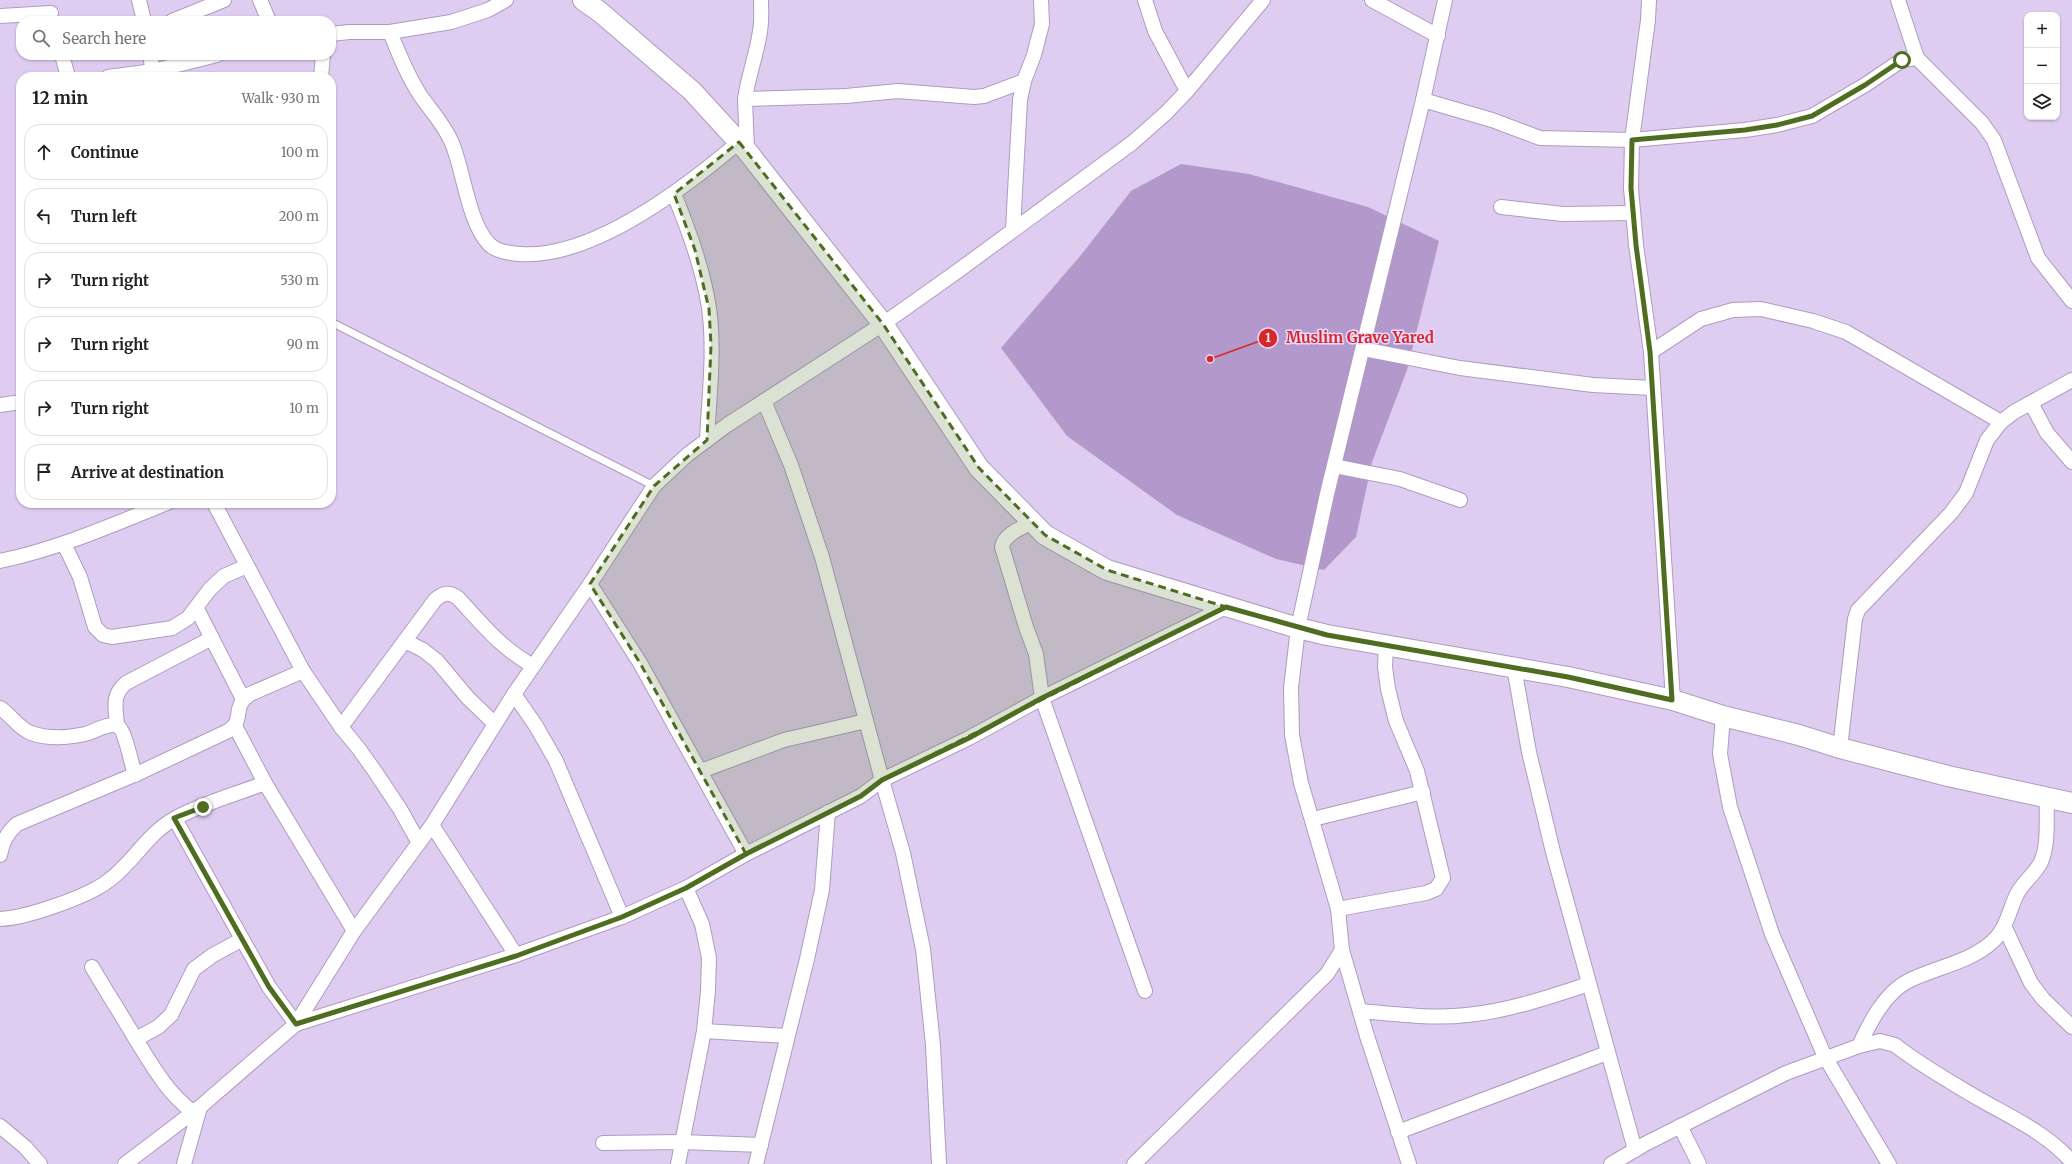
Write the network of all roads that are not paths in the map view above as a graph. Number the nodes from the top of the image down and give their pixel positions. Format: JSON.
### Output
{"nodes":[{"id":1,"x":139,"y":0,"type":"edge"},
{"id":2,"x":224,"y":0,"type":"edge"},
{"id":3,"x":260,"y":0,"type":"edge"},
{"id":4,"x":506,"y":0,"type":"edge"},
{"id":5,"x":583,"y":0,"type":"edge"},
{"id":6,"x":761,"y":0,"type":"edge"},
{"id":7,"x":1041,"y":0,"type":"edge"},
{"id":8,"x":1145,"y":0,"type":"edge"},
{"id":9,"x":1263,"y":0,"type":"edge"},
{"id":10,"x":1372,"y":0,"type":"edge"},
{"id":11,"x":1445,"y":0,"type":"edge"},
{"id":12,"x":1649,"y":0,"type":"edge"},
{"id":13,"x":1898,"y":0,"type":"edge"},
{"id":14,"x":597,"y":6,"type":"edge"},
{"id":15,"x":50,"y":11,"type":"edge"},
{"id":16,"x":0,"y":16,"type":"edge"},
{"id":17,"x":143,"y":16,"type":"edge"},
{"id":18,"x":184,"y":16,"type":"edge"},
{"id":19,"x":267,"y":16,"type":"edge"},
{"id":20,"x":390,"y":32,"type":"junction"},
{"id":21,"x":336,"y":33,"type":"edge"},
{"id":22,"x":1438,"y":36,"type":"junction"},
{"id":23,"x":1917,"y":58,"type":"junction"},
{"id":24,"x":63,"y":60,"type":"edge"},
{"id":25,"x":151,"y":60,"type":"edge"},
{"id":26,"x":200,"y":60,"type":"edge"},
{"id":27,"x":323,"y":60,"type":"edge"},
{"id":28,"x":67,"y":72,"type":"edge"},
{"id":29,"x":153,"y":72,"type":"edge"},
{"id":30,"x":160,"y":72,"type":"edge"},
{"id":31,"x":321,"y":72,"type":"edge"},
{"id":32,"x":1024,"y":81,"type":"junction"},
{"id":33,"x":1187,"y":91,"type":"junction"},
{"id":34,"x":745,"y":99,"type":"junction"},
{"id":35,"x":1423,"y":100,"type":"junction"},
{"id":36,"x":1632,"y":140,"type":"junction"},
{"id":37,"x":743,"y":146,"type":"junction"},
{"id":38,"x":674,"y":194,"type":"junction"},
{"id":39,"x":1501,"y":207,"type":"dead end"},
{"id":40,"x":1633,"y":213,"type":"junction"},
{"id":41,"x":1014,"y":229,"type":"junction"},
{"id":42,"x":2072,"y":301,"type":"edge"},
{"id":43,"x":883,"y":324,"type":"junction"},
{"id":44,"x":336,"y":325,"type":"edge"},
{"id":45,"x":1363,"y":349,"type":"junction"},
{"id":46,"x":1650,"y":352,"type":"junction"},
{"id":47,"x":2072,"y":380,"type":"edge"},
{"id":48,"x":1653,"y":388,"type":"junction"},
{"id":49,"x":764,"y":400,"type":"junction"},
{"id":50,"x":16,"y":403,"type":"edge"},
{"id":51,"x":2031,"y":403,"type":"junction"},
{"id":52,"x":0,"y":405,"type":"edge"},
{"id":53,"x":2000,"y":422,"type":"junction"},
{"id":54,"x":707,"y":440,"type":"junction"},
{"id":55,"x":2072,"y":462,"type":"edge"},
{"id":56,"x":1334,"y":466,"type":"junction"},
{"id":57,"x":654,"y":486,"type":"junction"},
{"id":58,"x":1460,"y":500,"type":"dead end"},
{"id":59,"x":154,"y":508,"type":"edge"},
{"id":60,"x":217,"y":508,"type":"edge"},
{"id":61,"x":1032,"y":522,"type":"junction"},
{"id":62,"x":64,"y":544,"type":"junction"},
{"id":63,"x":0,"y":561,"type":"edge"},
{"id":64,"x":247,"y":566,"type":"junction"},
{"id":65,"x":590,"y":584,"type":"junction"},
{"id":66,"x":1226,"y":607,"type":"junction"},
{"id":67,"x":197,"y":609,"type":"junction"},
{"id":68,"x":1298,"y":628,"type":"junction"},
{"id":69,"x":212,"y":638,"type":"junction"},
{"id":70,"x":405,"y":641,"type":"junction"},
{"id":71,"x":1386,"y":645,"type":"junction"},
{"id":72,"x":534,"y":666,"type":"junction"},
{"id":73,"x":1514,"y":667,"type":"junction"},
{"id":74,"x":303,"y":671,"type":"junction"},
{"id":75,"x":514,"y":694,"type":"junction"},
{"id":76,"x":1042,"y":698,"type":"junction"},
{"id":77,"x":243,"y":699,"type":"junction"},
{"id":78,"x":1672,"y":700,"type":"junction"},
{"id":79,"x":0,"y":708,"type":"edge"},
{"id":80,"x":1723,"y":716,"type":"junction"},
{"id":81,"x":866,"y":721,"type":"junction"},
{"id":82,"x":495,"y":724,"type":"junction"},
{"id":83,"x":117,"y":726,"type":"junction"},
{"id":84,"x":235,"y":726,"type":"junction"},
{"id":85,"x":342,"y":727,"type":"junction"},
{"id":86,"x":1840,"y":748,"type":"junction"},
{"id":87,"x":701,"y":771,"type":"junction"},
{"id":88,"x":135,"y":775,"type":"junction"},
{"id":89,"x":882,"y":780,"type":"junction"},
{"id":90,"x":265,"y":783,"type":"junction"},
{"id":91,"x":1423,"y":792,"type":"junction"},
{"id":92,"x":2048,"y":799,"type":"junction"},
{"id":93,"x":2072,"y":804,"type":"edge"},
{"id":94,"x":828,"y":812,"type":"junction"},
{"id":95,"x":174,"y":818,"type":"junction"},
{"id":96,"x":1313,"y":819,"type":"junction"},
{"id":97,"x":432,"y":826,"type":"junction"},
{"id":98,"x":5,"y":832,"type":"edge"},
{"id":99,"x":419,"y":843,"type":"junction"},
{"id":100,"x":746,"y":854,"type":"junction"},
{"id":101,"x":0,"y":855,"type":"edge"},
{"id":102,"x":686,"y":888,"type":"junction"},
{"id":103,"x":1338,"y":909,"type":"junction"},
{"id":104,"x":622,"y":917,"type":"junction"},
{"id":105,"x":0,"y":919,"type":"edge"},
{"id":106,"x":2004,"y":926,"type":"junction"},
{"id":107,"x":354,"y":931,"type":"junction"},
{"id":108,"x":241,"y":940,"type":"junction"},
{"id":109,"x":1342,"y":950,"type":"junction"},
{"id":110,"x":516,"y":956,"type":"junction"},
{"id":111,"x":92,"y":967,"type":"dead end"},
{"id":112,"x":1589,"y":984,"type":"junction"},
{"id":113,"x":1145,"y":991,"type":"dead end"},
{"id":114,"x":1360,"y":1011,"type":"junction"},
{"id":115,"x":296,"y":1024,"type":"junction"},
{"id":116,"x":2072,"y":1027,"type":"edge"},
{"id":117,"x":704,"y":1031,"type":"junction"},
{"id":118,"x":787,"y":1036,"type":"junction"},
{"id":119,"x":136,"y":1040,"type":"junction"},
{"id":120,"x":1859,"y":1046,"type":"junction"},
{"id":121,"x":1607,"y":1052,"type":"junction"},
{"id":122,"x":1825,"y":1057,"type":"junction"},
{"id":123,"x":196,"y":1109,"type":"junction"},
{"id":124,"x":0,"y":1126,"type":"edge"},
{"id":125,"x":1680,"y":1126,"type":"junction"},
{"id":126,"x":1398,"y":1132,"type":"junction"},
{"id":127,"x":682,"y":1142,"type":"junction"},
{"id":128,"x":603,"y":1143,"type":"dead end"},
{"id":129,"x":761,"y":1145,"type":"junction"},
{"id":130,"x":1635,"y":1150,"type":"junction"},
{"id":131,"x":2072,"y":1162,"type":"edge"},
{"id":132,"x":40,"y":1164,"type":"edge"},
{"id":133,"x":125,"y":1164,"type":"edge"},
{"id":134,"x":184,"y":1164,"type":"edge"},
{"id":135,"x":678,"y":1164,"type":"edge"},
{"id":136,"x":756,"y":1164,"type":"edge"},
{"id":137,"x":939,"y":1164,"type":"edge"},
{"id":138,"x":1134,"y":1164,"type":"edge"},
{"id":139,"x":1409,"y":1164,"type":"edge"},
{"id":140,"x":1611,"y":1164,"type":"edge"},
{"id":141,"x":1699,"y":1164,"type":"edge"},
{"id":142,"x":1889,"y":1164,"type":"edge"}],
"edges":[{"from":1,"to":17,"type":"street"},
{"from":2,"to":18,"type":"street"},
{"from":3,"to":19,"type":"street"},
{"from":4,"to":20,"type":"street"},
{"from":5,"to":14,"type":"main road"},
{"from":6,"to":34,"type":"street"},
{"from":7,"to":32,"type":"street"},
{"from":8,"to":33,"type":"street"},
{"from":9,"to":33,"type":"street"},
{"from":10,"to":22,"type":"street"},
{"from":11,"to":22,"type":"street"},
{"from":12,"to":36,"type":"street"},
{"from":13,"to":23,"type":"street"},
{"from":14,"to":37,"type":"main road"},
{"from":15,"to":16,"type":"street"},
{"from":20,"to":21,"type":"street"},
{"from":20,"to":38,"type":"street"},
{"from":22,"to":35,"type":"street"},
{"from":23,"to":36,"type":"street"},
{"from":23,"to":42,"type":"street"},
{"from":24,"to":28,"type":"street"},
{"from":25,"to":29,"type":"street"},
{"from":26,"to":30,"type":"street"},
{"from":27,"to":31,"type":"street"},
{"from":32,"to":34,"type":"street"},
{"from":32,"to":41,"type":"street"},
{"from":33,"to":41,"type":"street"},
{"from":34,"to":37,"type":"street"},
{"from":35,"to":36,"type":"street"},
{"from":35,"to":45,"type":"street"},
{"from":36,"to":40,"type":"street"},
{"from":37,"to":38,"type":"street"},
{"from":37,"to":43,"type":"main road"},
{"from":38,"to":54,"type":"street"},
{"from":39,"to":40,"type":"street"},
{"from":40,"to":46,"type":"street"},
{"from":41,"to":43,"type":"street"},
{"from":43,"to":49,"type":"street"},
{"from":43,"to":61,"type":"main road"},
{"from":44,"to":57,"type":"lane"},
{"from":45,"to":48,"type":"street"},
{"from":45,"to":56,"type":"street"},
{"from":46,"to":48,"type":"street"},
{"from":46,"to":53,"type":"street"},
{"from":47,"to":51,"type":"street"},
{"from":48,"to":78,"type":"street"},
{"from":49,"to":54,"type":"street"},
{"from":49,"to":81,"type":"street"},
{"from":50,"to":52,"type":"street"},
{"from":51,"to":53,"type":"street"},
{"from":51,"to":55,"type":"street"},
{"from":53,"to":86,"type":"street"},
{"from":54,"to":57,"type":"street"},
{"from":56,"to":58,"type":"street"},
{"from":56,"to":68,"type":"street"},
{"from":57,"to":65,"type":"street"},
{"from":59,"to":62,"type":"street"},
{"from":60,"to":64,"type":"street"},
{"from":61,"to":66,"type":"main road"},
{"from":61,"to":76,"type":"street"},
{"from":62,"to":63,"type":"street"},
{"from":62,"to":67,"type":"street"},
{"from":64,"to":67,"type":"street"},
{"from":64,"to":74,"type":"street"},
{"from":65,"to":72,"type":"street"},
{"from":65,"to":87,"type":"street"},
{"from":66,"to":68,"type":"main road"},
{"from":66,"to":76,"type":"street"},
{"from":67,"to":69,"type":"street"},
{"from":68,"to":71,"type":"main road"},
{"from":68,"to":96,"type":"street"},
{"from":69,"to":77,"type":"street"},
{"from":69,"to":83,"type":"street"},
{"from":70,"to":72,"type":"street"},
{"from":70,"to":82,"type":"street"},
{"from":70,"to":85,"type":"street"},
{"from":71,"to":73,"type":"main road"},
{"from":71,"to":91,"type":"street"},
{"from":72,"to":75,"type":"street"},
{"from":73,"to":78,"type":"main road"},
{"from":73,"to":112,"type":"street"},
{"from":74,"to":77,"type":"street"},
{"from":74,"to":85,"type":"street"},
{"from":75,"to":82,"type":"street"},
{"from":75,"to":104,"type":"street"},
{"from":76,"to":89,"type":"street"},
{"from":76,"to":113,"type":"street"},
{"from":77,"to":84,"type":"street"},
{"from":78,"to":80,"type":"main road"},
{"from":79,"to":83,"type":"street"},
{"from":80,"to":86,"type":"main road"},
{"from":80,"to":122,"type":"street"},
{"from":81,"to":87,"type":"street"},
{"from":81,"to":89,"type":"street"},
{"from":82,"to":97,"type":"street"},
{"from":83,"to":88,"type":"street"},
{"from":84,"to":88,"type":"street"},
{"from":84,"to":90,"type":"street"},
{"from":85,"to":99,"type":"street"},
{"from":86,"to":92,"type":"main road"},
{"from":87,"to":100,"type":"street"},
{"from":88,"to":98,"type":"street"},
{"from":89,"to":94,"type":"street"},
{"from":89,"to":137,"type":"street"},
{"from":90,"to":95,"type":"street"},
{"from":90,"to":107,"type":"street"},
{"from":91,"to":96,"type":"street"},
{"from":91,"to":103,"type":"street"},
{"from":92,"to":93,"type":"main road"},
{"from":92,"to":106,"type":"street"},
{"from":94,"to":100,"type":"street"},
{"from":94,"to":118,"type":"street"},
{"from":95,"to":105,"type":"street"},
{"from":95,"to":108,"type":"street"},
{"from":96,"to":103,"type":"street"},
{"from":97,"to":99,"type":"street"},
{"from":97,"to":110,"type":"street"},
{"from":98,"to":101,"type":"street"},
{"from":99,"to":107,"type":"street"},
{"from":100,"to":102,"type":"street"},
{"from":102,"to":104,"type":"street"},
{"from":102,"to":117,"type":"street"},
{"from":103,"to":109,"type":"street"},
{"from":104,"to":110,"type":"street"},
{"from":106,"to":116,"type":"street"},
{"from":106,"to":120,"type":"street"},
{"from":107,"to":115,"type":"street"},
{"from":108,"to":115,"type":"street"},
{"from":108,"to":119,"type":"street"},
{"from":109,"to":114,"type":"street"},
{"from":109,"to":138,"type":"street"},
{"from":110,"to":115,"type":"street"},
{"from":111,"to":119,"type":"street"},
{"from":112,"to":114,"type":"street"},
{"from":112,"to":121,"type":"street"},
{"from":114,"to":126,"type":"street"},
{"from":115,"to":123,"type":"street"},
{"from":117,"to":118,"type":"street"},
{"from":117,"to":127,"type":"street"},
{"from":118,"to":129,"type":"street"},
{"from":119,"to":123,"type":"street"},
{"from":120,"to":122,"type":"street"},
{"from":120,"to":131,"type":"street"},
{"from":121,"to":126,"type":"street"},
{"from":121,"to":130,"type":"street"},
{"from":122,"to":125,"type":"street"},
{"from":122,"to":142,"type":"street"},
{"from":123,"to":133,"type":"street"},
{"from":123,"to":134,"type":"street"},
{"from":124,"to":132,"type":"street"},
{"from":125,"to":130,"type":"street"},
{"from":125,"to":141,"type":"street"},
{"from":126,"to":139,"type":"street"},
{"from":127,"to":128,"type":"street"},
{"from":127,"to":129,"type":"street"},
{"from":127,"to":135,"type":"street"},
{"from":129,"to":136,"type":"street"},
{"from":130,"to":140,"type":"street"}]}
